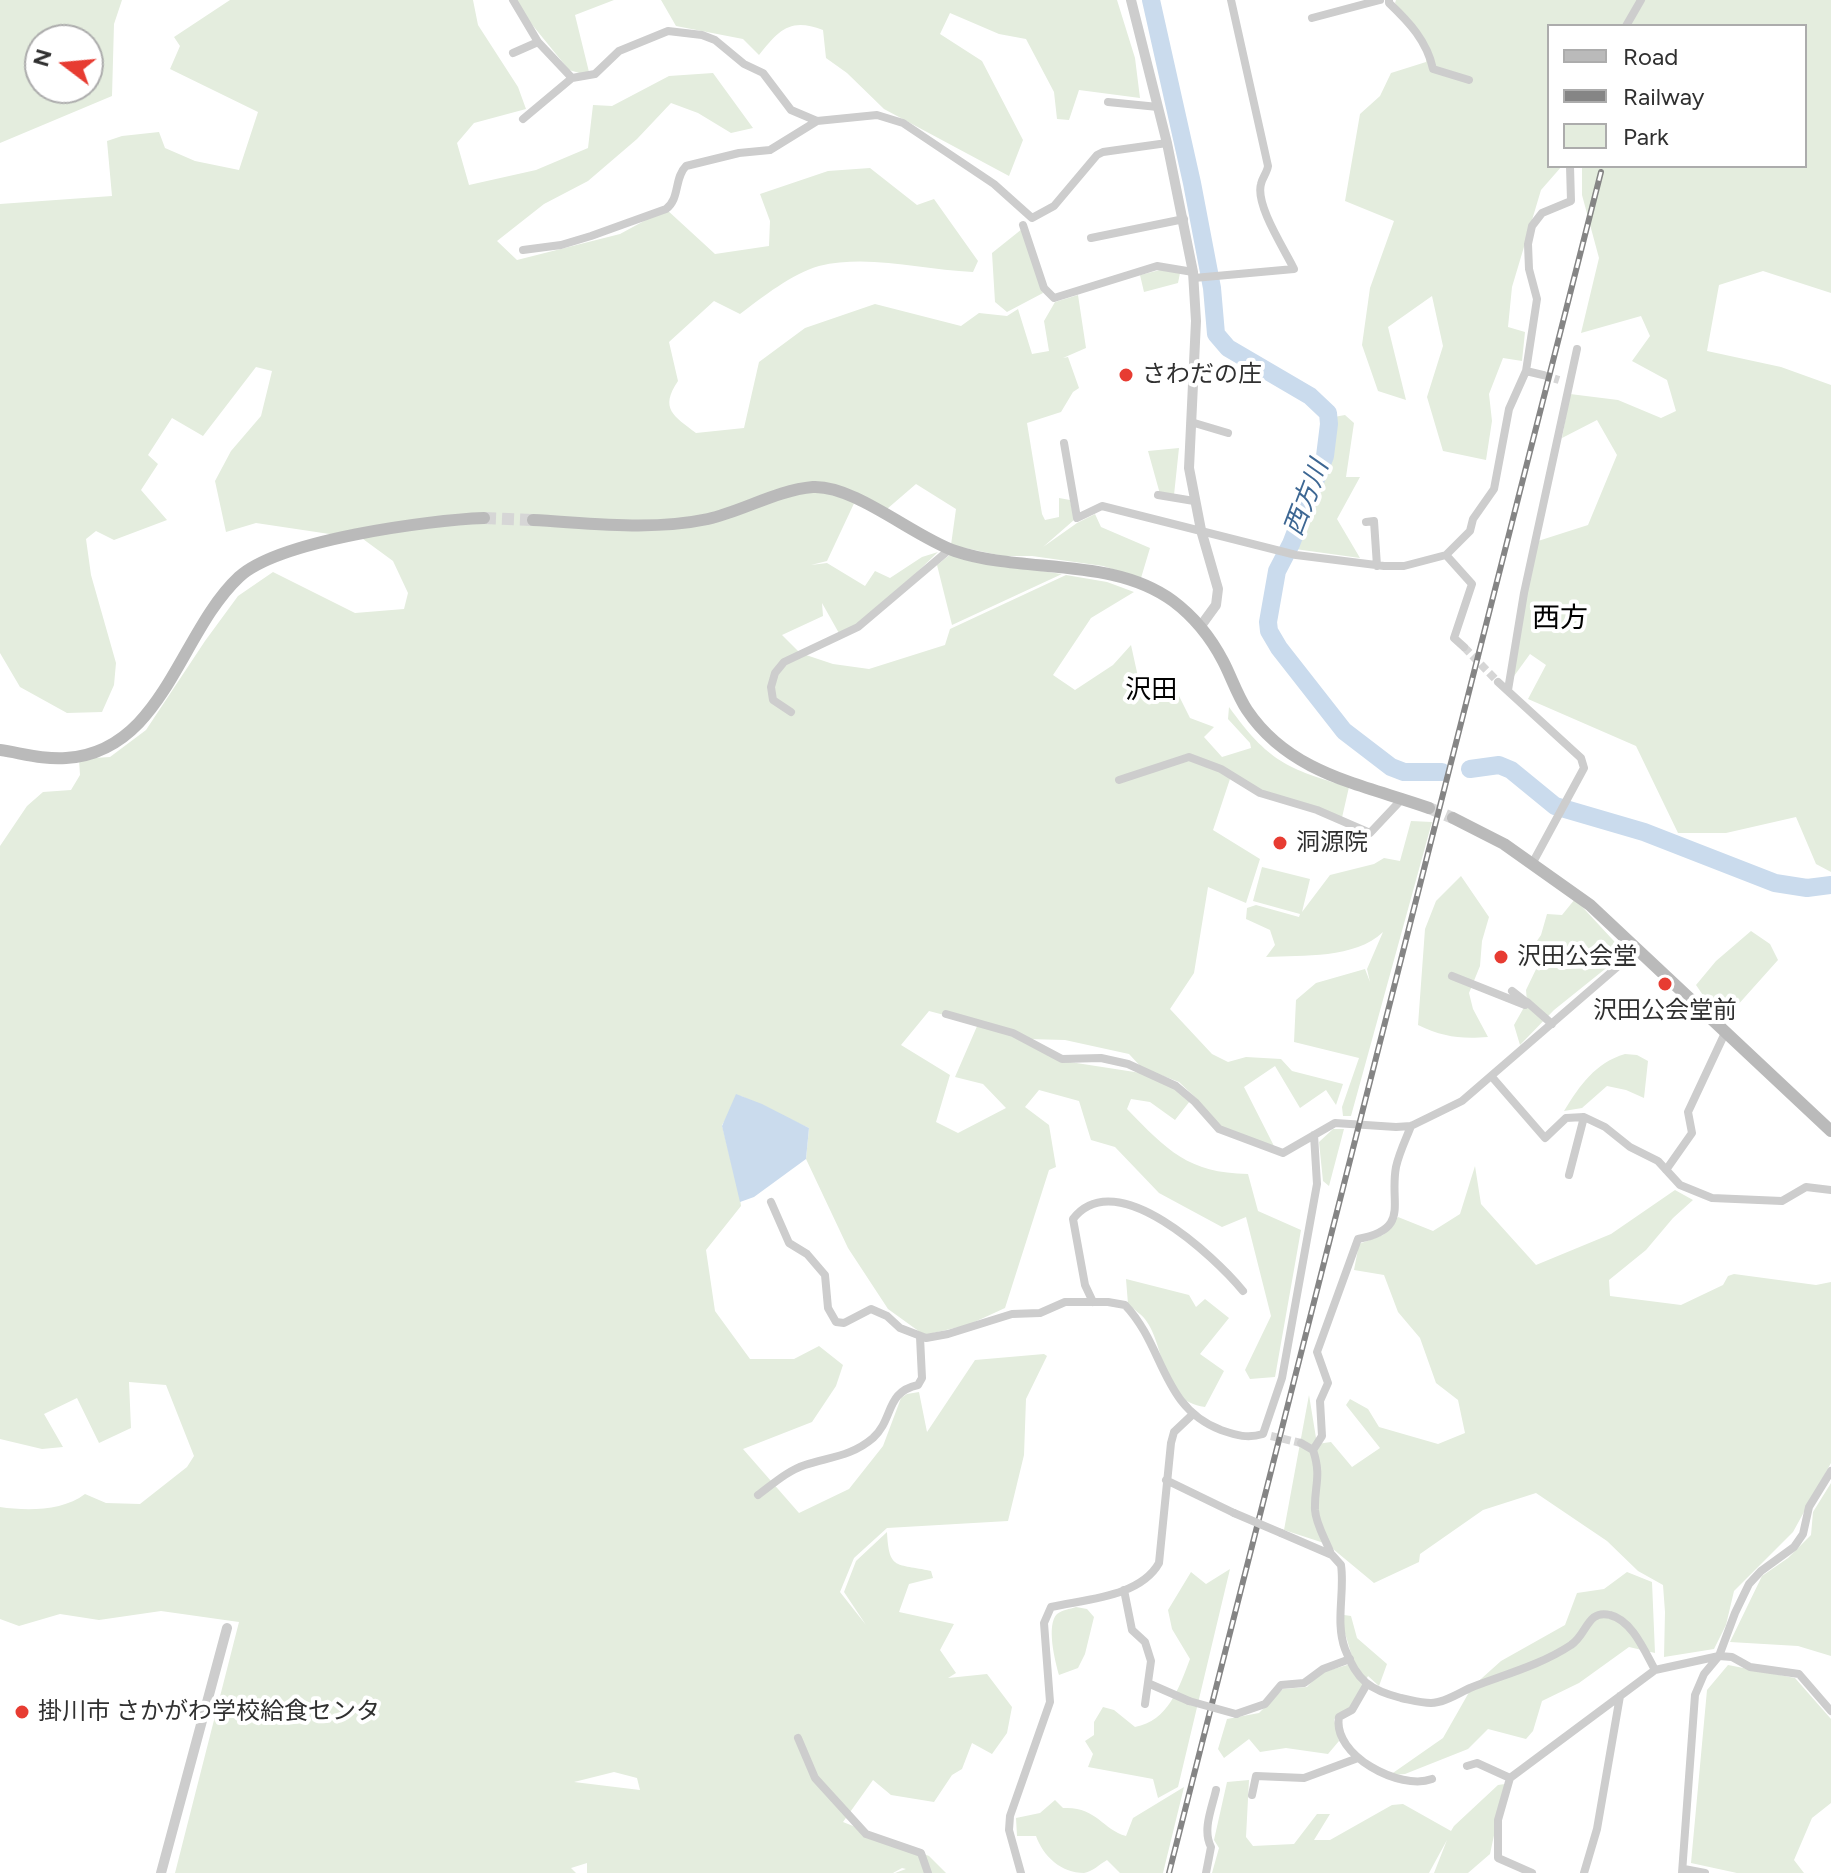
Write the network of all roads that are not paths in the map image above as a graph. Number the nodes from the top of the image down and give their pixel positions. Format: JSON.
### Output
{"nodes":[{"id":1,"x":513,"y":0,"type":"edge"},
{"id":2,"x":1131,"y":0,"type":"edge"},
{"id":3,"x":1231,"y":0,"type":"edge"},
{"id":4,"x":1380,"y":0,"type":"edge"},
{"id":5,"x":1389,"y":0,"type":"edge"},
{"id":6,"x":1641,"y":0,"type":"edge"},
{"id":7,"x":1312,"y":18,"type":"dead end"},
{"id":8,"x":1627,"y":24,"type":"edge"},
{"id":9,"x":538,"y":42,"type":"junction"},
{"id":10,"x":513,"y":53,"type":"dead end"},
{"id":11,"x":572,"y":78,"type":"junction"},
{"id":12,"x":1469,"y":80,"type":"dead end"},
{"id":13,"x":1108,"y":102,"type":"dead end"},
{"id":14,"x":1158,"y":107,"type":"junction"},
{"id":15,"x":523,"y":119,"type":"dead end"},
{"id":16,"x":817,"y":121,"type":"junction"},
{"id":17,"x":1167,"y":143,"type":"junction"},
{"id":18,"x":1570,"y":168,"type":"edge"},
{"id":19,"x":1184,"y":219,"type":"junction"},
{"id":20,"x":1023,"y":225,"type":"dead end"},
{"id":21,"x":1091,"y":238,"type":"dead end"},
{"id":22,"x":523,"y":250,"type":"dead end"},
{"id":23,"x":1194,"y":275,"type":"junction"},
{"id":24,"x":1577,"y":349,"type":"dead end"},
{"id":25,"x":1526,"y":371,"type":"junction"},
{"id":26,"x":1543,"y":375,"type":"tunnel mouth"},
{"id":27,"x":1559,"y":380,"type":"tunnel mouth"},
{"id":28,"x":1569,"y":382,"type":"junction"},
{"id":29,"x":1191,"y":422,"type":"junction"},
{"id":30,"x":1228,"y":433,"type":"dead end"},
{"id":31,"x":1064,"y":443,"type":"dead end"},
{"id":32,"x":1158,"y":495,"type":"dead end"},
{"id":33,"x":1194,"y":501,"type":"junction"},
{"id":34,"x":484,"y":518,"type":"tunnel mouth"},
{"id":35,"x":533,"y":520,"type":"tunnel mouth"},
{"id":36,"x":1366,"y":522,"type":"dead end"},
{"id":37,"x":1201,"y":530,"type":"junction"},
{"id":38,"x":950,"y":549,"type":"junction"},
{"id":39,"x":1446,"y":555,"type":"junction"},
{"id":40,"x":1377,"y":566,"type":"junction"},
{"id":41,"x":1200,"y":627,"type":"junction"},
{"id":42,"x":1464,"y":647,"type":"tunnel mouth"},
{"id":43,"x":1498,"y":682,"type":"tunnel mouth"},
{"id":44,"x":1508,"y":690,"type":"junction"},
{"id":45,"x":791,"y":712,"type":"dead end"},
{"id":46,"x":0,"y":750,"type":"edge"},
{"id":47,"x":1119,"y":780,"type":"dead end"},
{"id":48,"x":1403,"y":798,"type":"junction"},
{"id":49,"x":1429,"y":808,"type":"tunnel mouth"},
{"id":50,"x":1453,"y":818,"type":"tunnel mouth"},
{"id":51,"x":1532,"y":864,"type":"junction"},
{"id":52,"x":1638,"y":949,"type":"junction"},
{"id":53,"x":1452,"y":976,"type":"dead end"},
{"id":54,"x":1512,"y":991,"type":"dead end"},
{"id":55,"x":1521,"y":1005,"type":"junction"},
{"id":56,"x":946,"y":1014,"type":"dead end"},
{"id":57,"x":1552,"y":1024,"type":"junction"},
{"id":58,"x":1725,"y":1033,"type":"junction"},
{"id":59,"x":1492,"y":1077,"type":"junction"},
{"id":60,"x":1584,"y":1117,"type":"junction"},
{"id":61,"x":1411,"y":1126,"type":"junction"},
{"id":62,"x":1831,"y":1131,"type":"edge"},
{"id":63,"x":1314,"y":1135,"type":"junction"},
{"id":64,"x":1666,"y":1170,"type":"junction"},
{"id":65,"x":1569,"y":1175,"type":"dead end"},
{"id":66,"x":1831,"y":1190,"type":"edge"},
{"id":67,"x":771,"y":1202,"type":"dead end"},
{"id":68,"x":1243,"y":1291,"type":"dead end"},
{"id":69,"x":1093,"y":1302,"type":"junction"},
{"id":70,"x":920,"y":1337,"type":"junction"},
{"id":71,"x":1192,"y":1415,"type":"junction"},
{"id":72,"x":1301,"y":1443,"type":"tunnel mouth"},
{"id":73,"x":1313,"y":1450,"type":"junction"},
{"id":74,"x":1831,"y":1471,"type":"edge"},
{"id":75,"x":1166,"y":1480,"type":"junction"},
{"id":76,"x":758,"y":1495,"type":"dead end"},
{"id":77,"x":1332,"y":1555,"type":"junction"},
{"id":78,"x":1124,"y":1590,"type":"junction"},
{"id":79,"x":227,"y":1628,"type":"dead end"},
{"id":80,"x":1719,"y":1656,"type":"junction"},
{"id":81,"x":1350,"y":1659,"type":"junction"},
{"id":82,"x":1655,"y":1670,"type":"junction"},
{"id":83,"x":1150,"y":1684,"type":"junction"},
{"id":84,"x":1367,"y":1684,"type":"junction"},
{"id":85,"x":1620,"y":1696,"type":"junction"},
{"id":86,"x":1145,"y":1704,"type":"dead end"},
{"id":87,"x":1831,"y":1711,"type":"edge"},
{"id":88,"x":798,"y":1738,"type":"dead end"},
{"id":89,"x":1358,"y":1758,"type":"junction"},
{"id":90,"x":1467,"y":1766,"type":"dead end"},
{"id":91,"x":1510,"y":1778,"type":"junction"},
{"id":92,"x":1432,"y":1779,"type":"dead end"},
{"id":93,"x":1216,"y":1790,"type":"dead end"},
{"id":94,"x":1252,"y":1795,"type":"dead end"},
{"id":95,"x":1683,"y":1871,"type":"edge"},
{"id":96,"x":161,"y":1873,"type":"edge"},
{"id":97,"x":928,"y":1873,"type":"edge"},
{"id":98,"x":1021,"y":1873,"type":"edge"},
{"id":99,"x":1206,"y":1873,"type":"edge"},
{"id":100,"x":1532,"y":1873,"type":"edge"},
{"id":101,"x":1584,"y":1873,"type":"edge"},
{"id":102,"x":1705,"y":1873,"type":"edge"}],
"edges":[{"from":1,"to":9,"type":"street"},
{"from":2,"to":14,"type":"street"},
{"from":3,"to":23,"type":"street"},
{"from":4,"to":7,"type":"street"},
{"from":5,"to":12,"type":"street"},
{"from":6,"to":8,"type":"street"},
{"from":9,"to":10,"type":"street"},
{"from":9,"to":11,"type":"street"},
{"from":11,"to":15,"type":"street"},
{"from":11,"to":16,"type":"street"},
{"from":13,"to":14,"type":"street"},
{"from":14,"to":17,"type":"street"},
{"from":16,"to":17,"type":"street"},
{"from":16,"to":22,"type":"street"},
{"from":17,"to":19,"type":"street"},
{"from":18,"to":25,"type":"street"},
{"from":19,"to":21,"type":"street"},
{"from":19,"to":23,"type":"street"},
{"from":20,"to":23,"type":"street"},
{"from":23,"to":29,"type":"street"},
{"from":24,"to":28,"type":"street"},
{"from":25,"to":26,"type":"street"},
{"from":25,"to":39,"type":"street"},
{"from":27,"to":28,"type":"street"},
{"from":28,"to":44,"type":"street"},
{"from":29,"to":30,"type":"street"},
{"from":29,"to":33,"type":"street"},
{"from":31,"to":37,"type":"street"},
{"from":32,"to":33,"type":"street"},
{"from":33,"to":37,"type":"street"},
{"from":34,"to":46,"type":"main road"},
{"from":35,"to":38,"type":"main road"},
{"from":36,"to":40,"type":"street"},
{"from":37,"to":40,"type":"street"},
{"from":37,"to":41,"type":"street"},
{"from":38,"to":41,"type":"main road"},
{"from":38,"to":45,"type":"street"},
{"from":39,"to":40,"type":"street"},
{"from":39,"to":42,"type":"street"},
{"from":41,"to":48,"type":"main road"},
{"from":43,"to":44,"type":"street"},
{"from":44,"to":51,"type":"street"},
{"from":47,"to":48,"type":"street"},
{"from":48,"to":49,"type":"main road"},
{"from":50,"to":51,"type":"main road"},
{"from":51,"to":52,"type":"main road"},
{"from":52,"to":57,"type":"street"},
{"from":52,"to":58,"type":"main road"},
{"from":53,"to":55,"type":"street"},
{"from":54,"to":55,"type":"street"},
{"from":55,"to":57,"type":"street"},
{"from":56,"to":63,"type":"street"},
{"from":57,"to":59,"type":"street"},
{"from":58,"to":62,"type":"main road"},
{"from":58,"to":64,"type":"street"},
{"from":59,"to":60,"type":"street"},
{"from":59,"to":61,"type":"street"},
{"from":60,"to":64,"type":"street"},
{"from":60,"to":65,"type":"street"},
{"from":61,"to":63,"type":"street"},
{"from":61,"to":73,"type":"street"},
{"from":63,"to":71,"type":"street"},
{"from":64,"to":66,"type":"street"},
{"from":67,"to":70,"type":"street"},
{"from":68,"to":69,"type":"street"},
{"from":69,"to":70,"type":"street"},
{"from":69,"to":71,"type":"street"},
{"from":70,"to":76,"type":"street"},
{"from":71,"to":75,"type":"street"},
{"from":72,"to":73,"type":"street"},
{"from":73,"to":77,"type":"street"},
{"from":74,"to":80,"type":"street"},
{"from":75,"to":77,"type":"street","bridge":true},
{"from":75,"to":78,"type":"street"},
{"from":77,"to":81,"type":"street"},
{"from":78,"to":83,"type":"street"},
{"from":78,"to":98,"type":"street"},
{"from":79,"to":96,"type":"street"},
{"from":80,"to":82,"type":"street"},
{"from":80,"to":87,"type":"street"},
{"from":80,"to":95,"type":"street"},
{"from":81,"to":83,"type":"street","bridge":true},
{"from":81,"to":84,"type":"street"},
{"from":82,"to":84,"type":"street"},
{"from":82,"to":85,"type":"street"},
{"from":83,"to":86,"type":"street"},
{"from":84,"to":89,"type":"street"},
{"from":85,"to":91,"type":"street"},
{"from":85,"to":101,"type":"street"},
{"from":88,"to":97,"type":"street"},
{"from":89,"to":92,"type":"street"},
{"from":89,"to":94,"type":"street"},
{"from":90,"to":91,"type":"street"},
{"from":91,"to":100,"type":"street"},
{"from":93,"to":99,"type":"street"},
{"from":95,"to":102,"type":"street"}]}
